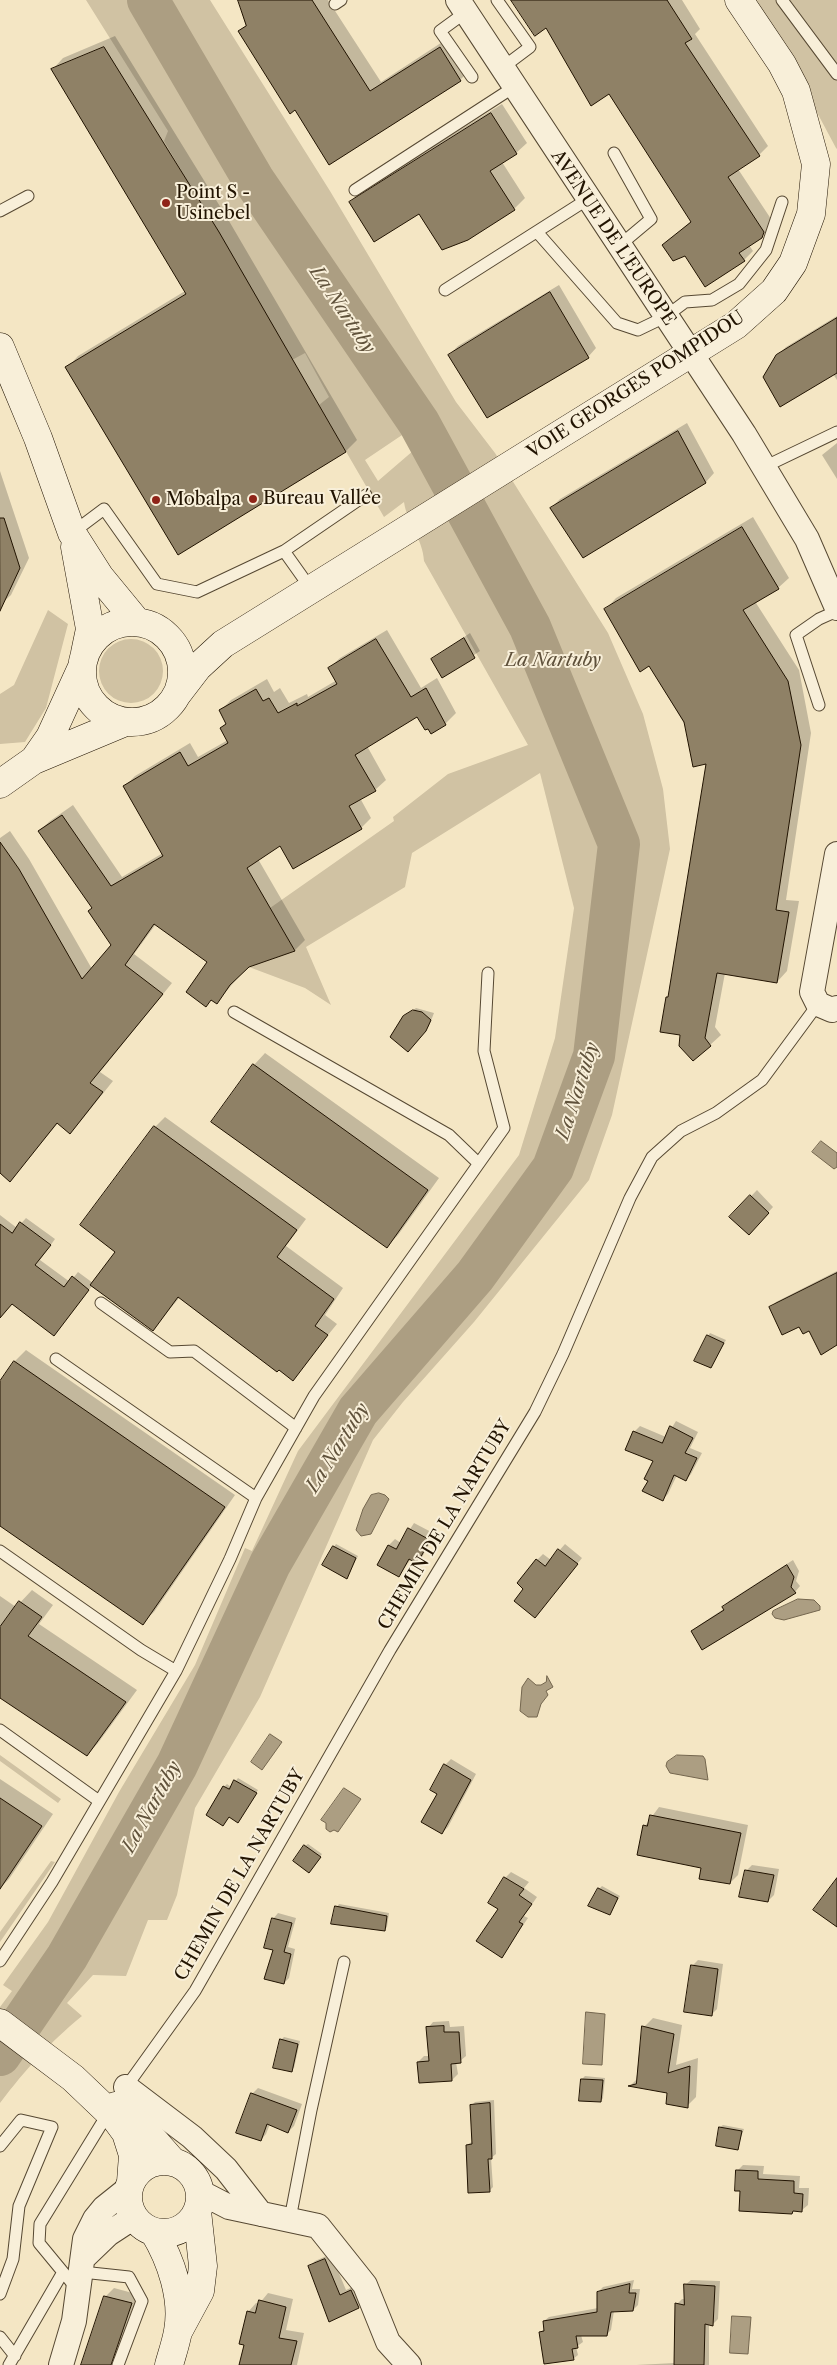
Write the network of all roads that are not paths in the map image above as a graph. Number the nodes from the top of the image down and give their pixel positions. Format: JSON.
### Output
{"nodes":[{"id":1,"x":497,"y":0,"type":"edge"},
{"id":2,"x":738,"y":0,"type":"edge"},
{"id":3,"x":782,"y":0,"type":"edge"},
{"id":4,"x":462,"y":6,"type":"edge"},
{"id":5,"x":502,"y":68,"type":"junction"},
{"id":6,"x":837,"y":74,"type":"edge"},
{"id":7,"x":472,"y":77,"type":"dead end"},
{"id":8,"x":514,"y":87,"type":"junction"},
{"id":9,"x":614,"y":153,"type":"dead end"},
{"id":10,"x":355,"y":190,"type":"dead end"},
{"id":11,"x":28,"y":196,"type":"dead end"},
{"id":12,"x":588,"y":199,"type":"junction"},
{"id":13,"x":782,"y":202,"type":"dead end"},
{"id":14,"x":0,"y":212,"type":"edge"},
{"id":15,"x":537,"y":232,"type":"junction"},
{"id":16,"x":620,"y":245,"type":"junction"},
{"id":17,"x":445,"y":290,"type":"dead end"},
{"id":18,"x":665,"y":317,"type":"junction"},
{"id":19,"x":0,"y":347,"type":"edge"},
{"id":20,"x":691,"y":353,"type":"junction"},
{"id":21,"x":837,"y":432,"type":"edge"},
{"id":22,"x":764,"y":467,"type":"junction"},
{"id":23,"x":366,"y":495,"type":"dead end"},
{"id":24,"x":72,"y":533,"type":"junction"},
{"id":25,"x":284,"y":551,"type":"junction"},
{"id":26,"x":311,"y":589,"type":"junction"},
{"id":27,"x":837,"y":610,"type":"edge"},
{"id":28,"x":149,"y":626,"type":"junction"},
{"id":29,"x":223,"y":644,"type":"junction"},
{"id":30,"x":83,"y":660,"type":"junction"},
{"id":31,"x":175,"y":698,"type":"junction"},
{"id":32,"x":819,"y":705,"type":"dead end"},
{"id":33,"x":125,"y":722,"type":"junction"},
{"id":34,"x":34,"y":760,"type":"junction"},
{"id":35,"x":0,"y":784,"type":"edge"},
{"id":36,"x":837,"y":854,"type":"edge"},
{"id":37,"x":488,"y":973,"type":"dead end"},
{"id":38,"x":827,"y":1006,"type":"edge"},
{"id":39,"x":234,"y":1012,"type":"dead end"},
{"id":40,"x":477,"y":1162,"type":"junction"},
{"id":41,"x":101,"y":1303,"type":"dead end"},
{"id":42,"x":56,"y":1359,"type":"dead end"},
{"id":43,"x":296,"y":1428,"type":"junction"},
{"id":44,"x":256,"y":1498,"type":"junction"},
{"id":45,"x":0,"y":1551,"type":"edge"},
{"id":46,"x":176,"y":1671,"type":"junction"},
{"id":47,"x":0,"y":1730,"type":"edge"},
{"id":48,"x":99,"y":1801,"type":"junction"},
{"id":49,"x":0,"y":1961,"type":"edge"},
{"id":50,"x":344,"y":1962,"type":"dead end"},
{"id":51,"x":0,"y":2023,"type":"edge"},
{"id":52,"x":72,"y":2078,"type":"junction"},
{"id":53,"x":124,"y":2091,"type":"joint"},
{"id":54,"x":102,"y":2123,"type":"dead end"},
{"id":55,"x":0,"y":2146,"type":"edge"},
{"id":56,"x":173,"y":2162,"type":"junction"},
{"id":57,"x":130,"y":2185,"type":"junction"},
{"id":58,"x":199,"y":2202,"type":"junction"},
{"id":59,"x":261,"y":2214,"type":"junction"},
{"id":60,"x":290,"y":2219,"type":"junction"},
{"id":61,"x":144,"y":2224,"type":"junction"},
{"id":62,"x":4,"y":2268,"type":"edge"},
{"id":63,"x":77,"y":2271,"type":"junction"},
{"id":64,"x":0,"y":2294,"type":"edge"},
{"id":65,"x":178,"y":2330,"type":"junction"},
{"id":66,"x":0,"y":2337,"type":"edge"},
{"id":67,"x":12,"y":2360,"type":"edge"},
{"id":68,"x":61,"y":2365,"type":"edge"},
{"id":69,"x":118,"y":2365,"type":"edge"},
{"id":70,"x":169,"y":2365,"type":"edge"},
{"id":71,"x":409,"y":2365,"type":"edge"}],
"edges":[{"from":1,"to":5,"type":"lane"},
{"from":2,"to":20,"type":"main road","name":"VOIE GEORGES POMPIDOU"},
{"from":3,"to":6,"type":"lane"},
{"from":4,"to":5,"type":"street","name":"AVENUE DE L'EUROPE"},
{"from":4,"to":7,"type":"lane"},
{"from":5,"to":8,"type":"street","name":"AVENUE DE L'EUROPE"},
{"from":8,"to":10,"type":"lane"},
{"from":8,"to":12,"type":"street","name":"AVENUE DE L'EUROPE"},
{"from":9,"to":16,"type":"lane"},
{"from":11,"to":14,"type":"lane"},
{"from":12,"to":15,"type":"lane"},
{"from":12,"to":16,"type":"street","name":"AVENUE DE L'EUROPE"},
{"from":13,"to":18,"type":"lane"},
{"from":15,"to":17,"type":"lane"},
{"from":15,"to":18,"type":"lane"},
{"from":16,"to":18,"type":"street","name":"AVENUE DE L'EUROPE"},
{"from":18,"to":20,"type":"street","name":"AVENUE DE L'EUROPE"},
{"from":19,"to":24,"type":"main road"},
{"from":20,"to":22,"type":"street","name":"AVENUE DE L'EUROPE"},
{"from":20,"to":26,"type":"main road","name":"VOIE GEORGES POMPIDOU"},
{"from":21,"to":22,"type":"lane"},
{"from":22,"to":27,"type":"street","name":"AVENUE DE L'EUROPE"},
{"from":23,"to":25,"type":"lane"},
{"from":24,"to":25,"type":"lane"},
{"from":24,"to":28,"type":"main road"},
{"from":24,"to":30,"type":"main road"},
{"from":25,"to":26,"type":"lane"},
{"from":26,"to":29,"type":"main road","name":"VOIE GEORGES POMPIDOU"},
{"from":27,"to":32,"type":"lane"},
{"from":28,"to":29,"type":"main road"},
{"from":28,"to":30,"type":"main road"},
{"from":28,"to":31,"type":"main road"},
{"from":29,"to":31,"type":"main road","name":"VOIE GEORGES POMPIDOU"},
{"from":30,"to":33,"type":"main road"},
{"from":30,"to":34,"type":"main road"},
{"from":31,"to":33,"type":"main road"},
{"from":33,"to":34,"type":"main road"},
{"from":34,"to":35,"type":"main road"},
{"from":36,"to":38,"type":"street"},
{"from":37,"to":40,"type":"lane"},
{"from":38,"to":53,"type":"lane","name":"CHEMIN DE LA NARTUBY"},
{"from":39,"to":40,"type":"lane"},
{"from":40,"to":43,"type":"lane"},
{"from":41,"to":43,"type":"lane"},
{"from":42,"to":44,"type":"lane"},
{"from":43,"to":44,"type":"lane"},
{"from":44,"to":46,"type":"lane"},
{"from":45,"to":46,"type":"lane"},
{"from":46,"to":48,"type":"lane"},
{"from":47,"to":48,"type":"lane"},
{"from":48,"to":49,"type":"lane"},
{"from":50,"to":60,"type":"lane"},
{"from":51,"to":52,"type":"main road"},
{"from":52,"to":56,"type":"main road"},
{"from":52,"to":57,"type":"main road"},
{"from":53,"to":59,"type":"street"},
{"from":54,"to":63,"type":"lane"},
{"from":55,"to":62,"type":"lane"},
{"from":56,"to":57,"type":"main road"},
{"from":56,"to":58,"type":"main road"},
{"from":57,"to":61,"type":"main road"},
{"from":57,"to":63,"type":"street"},
{"from":58,"to":59,"type":"street"},
{"from":58,"to":61,"type":"main road"},
{"from":58,"to":65,"type":"main road"},
{"from":59,"to":60,"type":"street"},
{"from":60,"to":71,"type":"street"},
{"from":61,"to":63,"type":"street"},
{"from":61,"to":65,"type":"main road"},
{"from":62,"to":64,"type":"lane"},
{"from":63,"to":67,"type":"lane"},
{"from":63,"to":68,"type":"street"},
{"from":63,"to":69,"type":"lane"},
{"from":65,"to":70,"type":"main road"},
{"from":66,"to":67,"type":"lane"}]}
